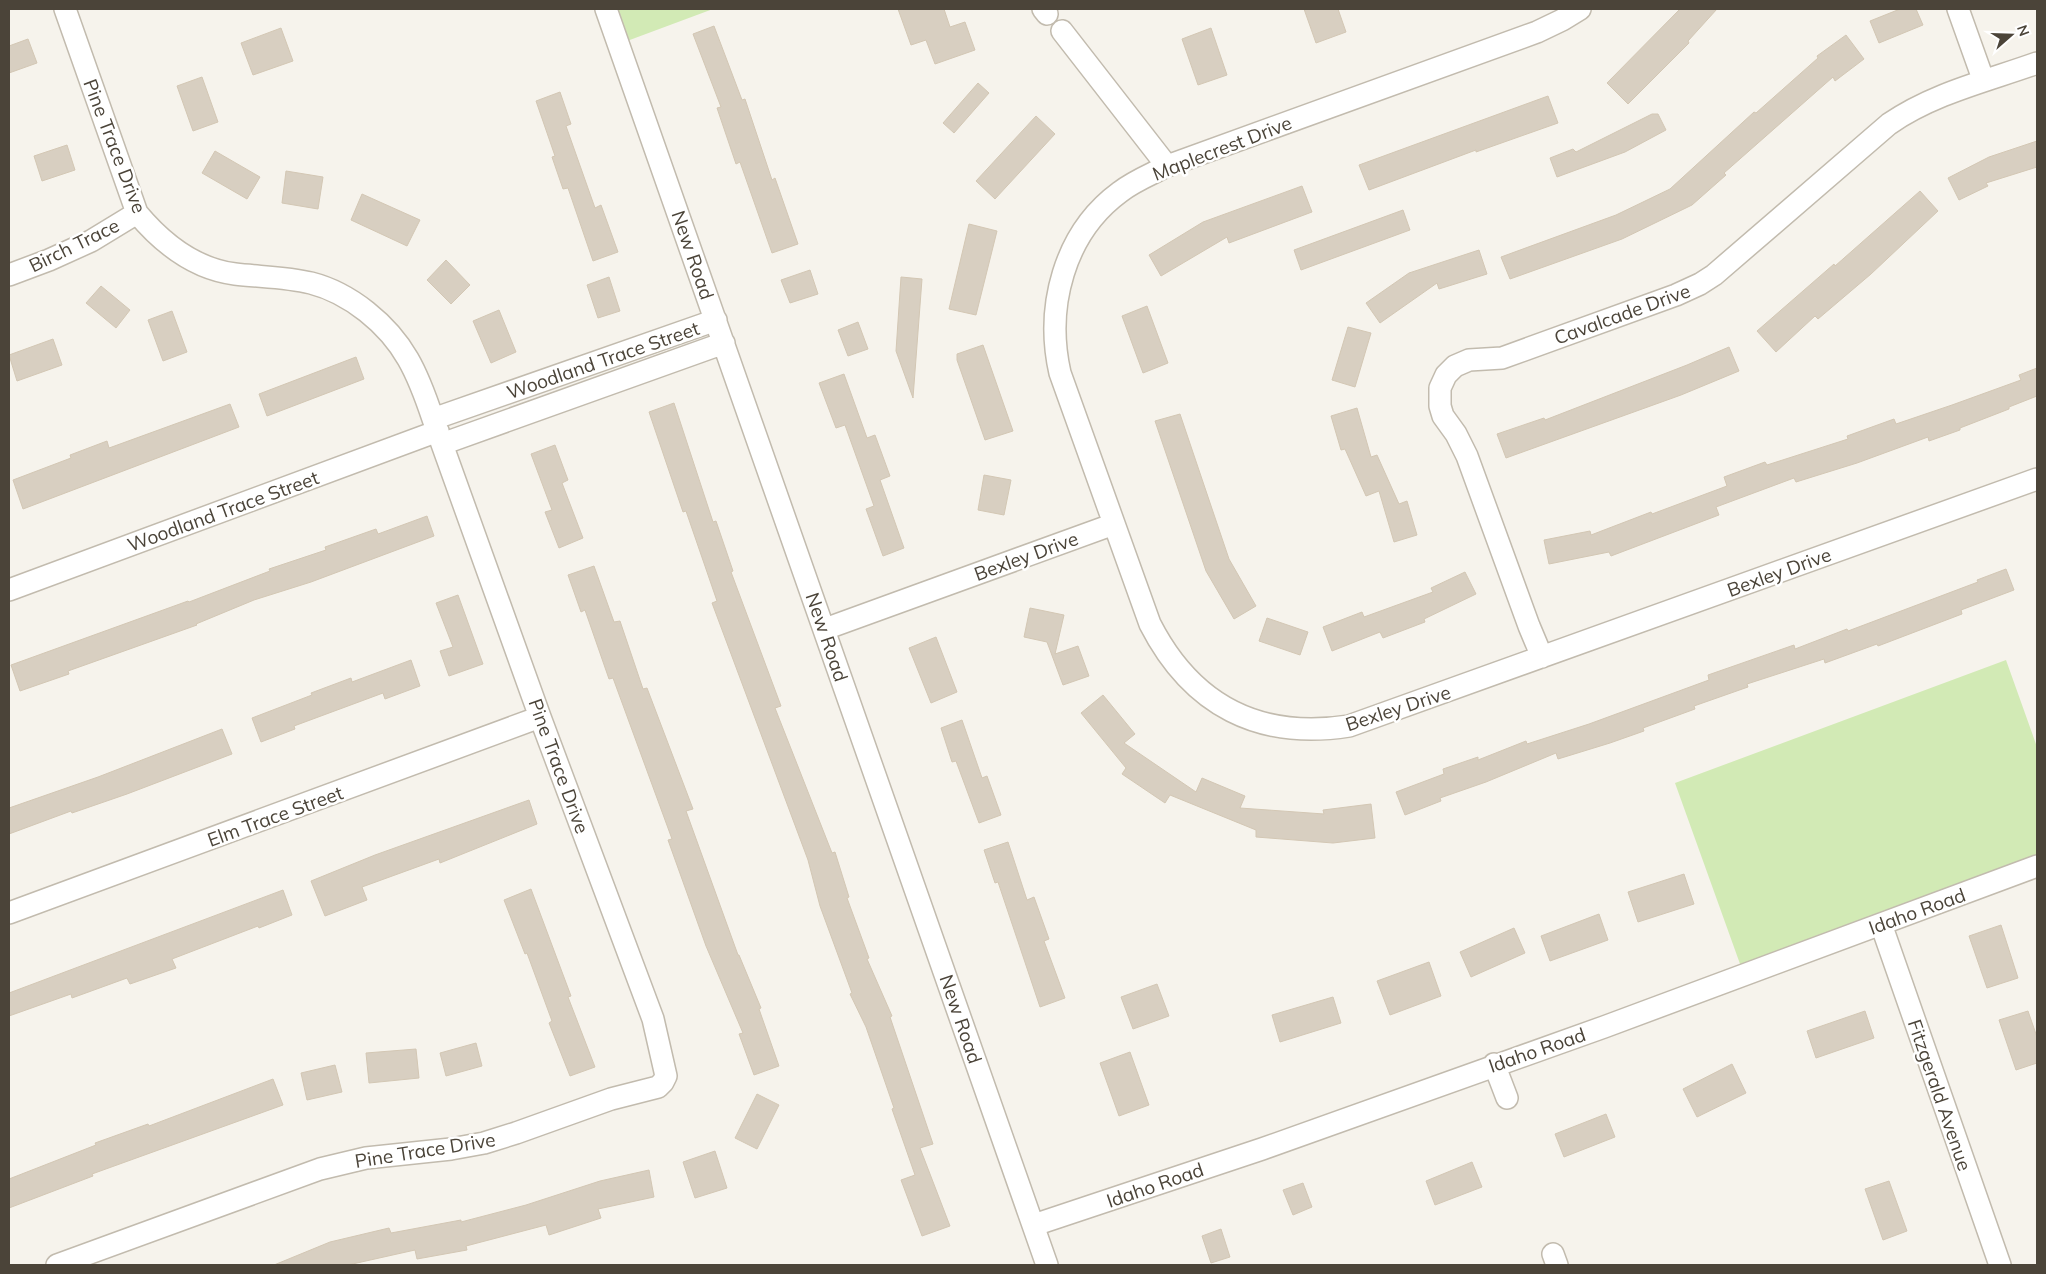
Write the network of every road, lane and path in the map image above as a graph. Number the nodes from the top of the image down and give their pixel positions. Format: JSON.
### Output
{"nodes":[{"id":1,"x":65,"y":9,"type":"edge"},
{"id":2,"x":606,"y":9,"type":"edge"},
{"id":3,"x":1580,"y":9,"type":"edge"},
{"id":4,"x":1958,"y":9,"type":"edge"},
{"id":5,"x":1062,"y":31,"type":"dead end"},
{"id":6,"x":2037,"y":63,"type":"edge"},
{"id":7,"x":1983,"y":80,"type":"junction"},
{"id":8,"x":1167,"y":166,"type":"junction"},
{"id":9,"x":137,"y":213,"type":"junction"},
{"id":10,"x":9,"y":275,"type":"edge"},
{"id":11,"x":716,"y":320,"type":"junction"},
{"id":12,"x":724,"y":343,"type":"junction"},
{"id":13,"x":438,"y":431,"type":"junction"},
{"id":14,"x":2037,"y":479,"type":"edge"},
{"id":15,"x":1114,"y":524,"type":"junction"},
{"id":16,"x":9,"y":590,"type":"edge"},
{"id":17,"x":824,"y":629,"type":"junction"},
{"id":18,"x":1542,"y":657,"type":"junction"},
{"id":19,"x":540,"y":717,"type":"junction"},
{"id":20,"x":2037,"y":866,"type":"edge"},
{"id":21,"x":9,"y":914,"type":"edge"},
{"id":22,"x":1881,"y":924,"type":"junction"},
{"id":23,"x":1494,"y":1064,"type":"junction"},
{"id":24,"x":1507,"y":1098,"type":"dead end"},
{"id":25,"x":1034,"y":1225,"type":"junction"},
{"id":26,"x":57,"y":1265,"type":"edge"},
{"id":27,"x":1047,"y":1265,"type":"edge"},
{"id":28,"x":2000,"y":1265,"type":"edge"}],
"edges":[{"from":1,"to":9,"type":"street","name":"Pine Trace Drive"},
{"from":2,"to":11,"type":"street","name":"New Road"},
{"from":3,"to":8,"type":"street","name":"Maplecrest Drive"},
{"from":4,"to":7,"type":"street"},
{"from":5,"to":8,"type":"street"},
{"from":6,"to":7,"type":"street","name":"Cavalcade Drive"},
{"from":7,"to":18,"type":"street","name":"Cavalcade Drive"},
{"from":8,"to":15,"type":"street","name":"Maplecrest Drive"},
{"from":9,"to":10,"type":"street","name":"Birch Trace"},
{"from":9,"to":13,"type":"street","name":"Pine Trace Drive"},
{"from":11,"to":12,"type":"street","name":"New Road"},
{"from":11,"to":13,"type":"street","name":"Woodland Trace Street"},
{"from":12,"to":13,"type":"street","name":"Woodland Trace Street"},
{"from":12,"to":17,"type":"street","name":"New Road"},
{"from":13,"to":16,"type":"street","name":"Woodland Trace Street"},
{"from":13,"to":19,"type":"street","name":"Pine Trace Drive"},
{"from":14,"to":18,"type":"street","name":"Bexley Drive"},
{"from":15,"to":17,"type":"street","name":"Bexley Drive"},
{"from":15,"to":18,"type":"street","name":"Bexley Drive"},
{"from":17,"to":25,"type":"street","name":"New Road"},
{"from":19,"to":21,"type":"street","name":"Elm Trace Street"},
{"from":19,"to":26,"type":"street","name":"Pine Trace Drive"},
{"from":20,"to":22,"type":"street","name":"Idaho Road"},
{"from":22,"to":23,"type":"street","name":"Idaho Road"},
{"from":22,"to":28,"type":"street","name":"Fitzgerald Avenue"},
{"from":23,"to":24,"type":"street"},
{"from":23,"to":25,"type":"street","name":"Idaho Road"},
{"from":25,"to":27,"type":"street","name":"New Road"}]}
